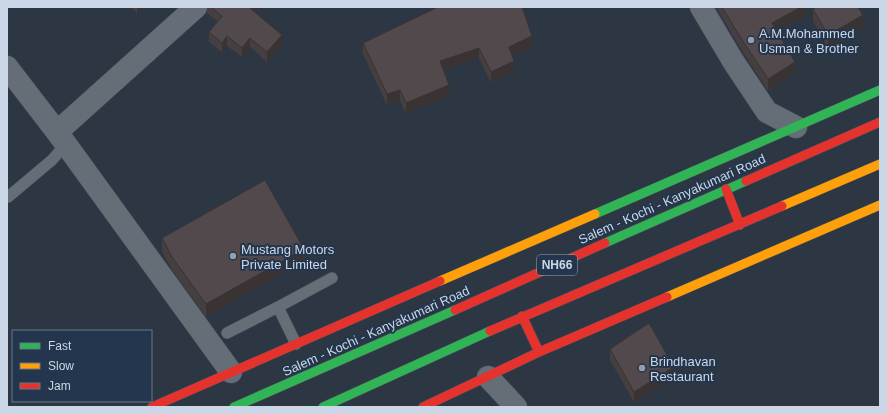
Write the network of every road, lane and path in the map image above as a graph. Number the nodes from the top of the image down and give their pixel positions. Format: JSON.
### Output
{"nodes":[{"id":1,"x":196,"y":7,"type":"edge"},
{"id":2,"x":701,"y":7,"type":"edge"},
{"id":3,"x":7,"y":67,"type":"edge"},
{"id":4,"x":880,"y":90,"type":"edge"},
{"id":5,"x":880,"y":122,"type":"edge"},
{"id":6,"x":796,"y":127,"type":"junction"},
{"id":7,"x":61,"y":138,"type":"junction"},
{"id":8,"x":880,"y":164,"type":"edge"},
{"id":9,"x":726,"y":189,"type":"junction"},
{"id":10,"x":8,"y":197,"type":"edge"},
{"id":11,"x":880,"y":205,"type":"edge"},
{"id":12,"x":740,"y":225,"type":"junction"},
{"id":13,"x":332,"y":278,"type":"dead end"},
{"id":14,"x":278,"y":308,"type":"junction"},
{"id":15,"x":522,"y":316,"type":"junction"},
{"id":16,"x":227,"y":333,"type":"dead end"},
{"id":17,"x":296,"y":344,"type":"junction"},
{"id":18,"x":539,"y":352,"type":"junction"},
{"id":19,"x":231,"y":372,"type":"junction"},
{"id":20,"x":488,"y":377,"type":"junction"},
{"id":21,"x":152,"y":407,"type":"edge"},
{"id":22,"x":234,"y":407,"type":"edge"},
{"id":23,"x":323,"y":407,"type":"edge"},
{"id":24,"x":423,"y":407,"type":"edge"},
{"id":25,"x":516,"y":407,"type":"edge"}],
"edges":[{"from":1,"to":7,"type":"street"},
{"from":2,"to":6,"type":"street"},
{"from":3,"to":7,"type":"street"},
{"from":4,"to":6,"type":"main road"},
{"from":5,"to":9,"type":"main road","name":"Salem - Kochi - Kanyakumari Road","number":"NH66"},
{"from":6,"to":17,"type":"main road"},
{"from":7,"to":10,"type":"lane"},
{"from":7,"to":19,"type":"street"},
{"from":8,"to":12,"type":"main road","number":"NH66"},
{"from":9,"to":12,"type":"main road"},
{"from":9,"to":22,"type":"main road","name":"Salem - Kochi - Kanyakumari Road","number":"NH66"},
{"from":11,"to":18,"type":"main road"},
{"from":12,"to":15,"type":"main road","number":"NH66"},
{"from":13,"to":14,"type":"lane"},
{"from":14,"to":16,"type":"lane"},
{"from":14,"to":17,"type":"lane"},
{"from":15,"to":18,"type":"main road"},
{"from":15,"to":23,"type":"main road","number":"NH66"},
{"from":17,"to":19,"type":"main road"},
{"from":18,"to":20,"type":"main road"},
{"from":19,"to":21,"type":"main road"},
{"from":20,"to":24,"type":"main road"},
{"from":20,"to":25,"type":"street"}]}
